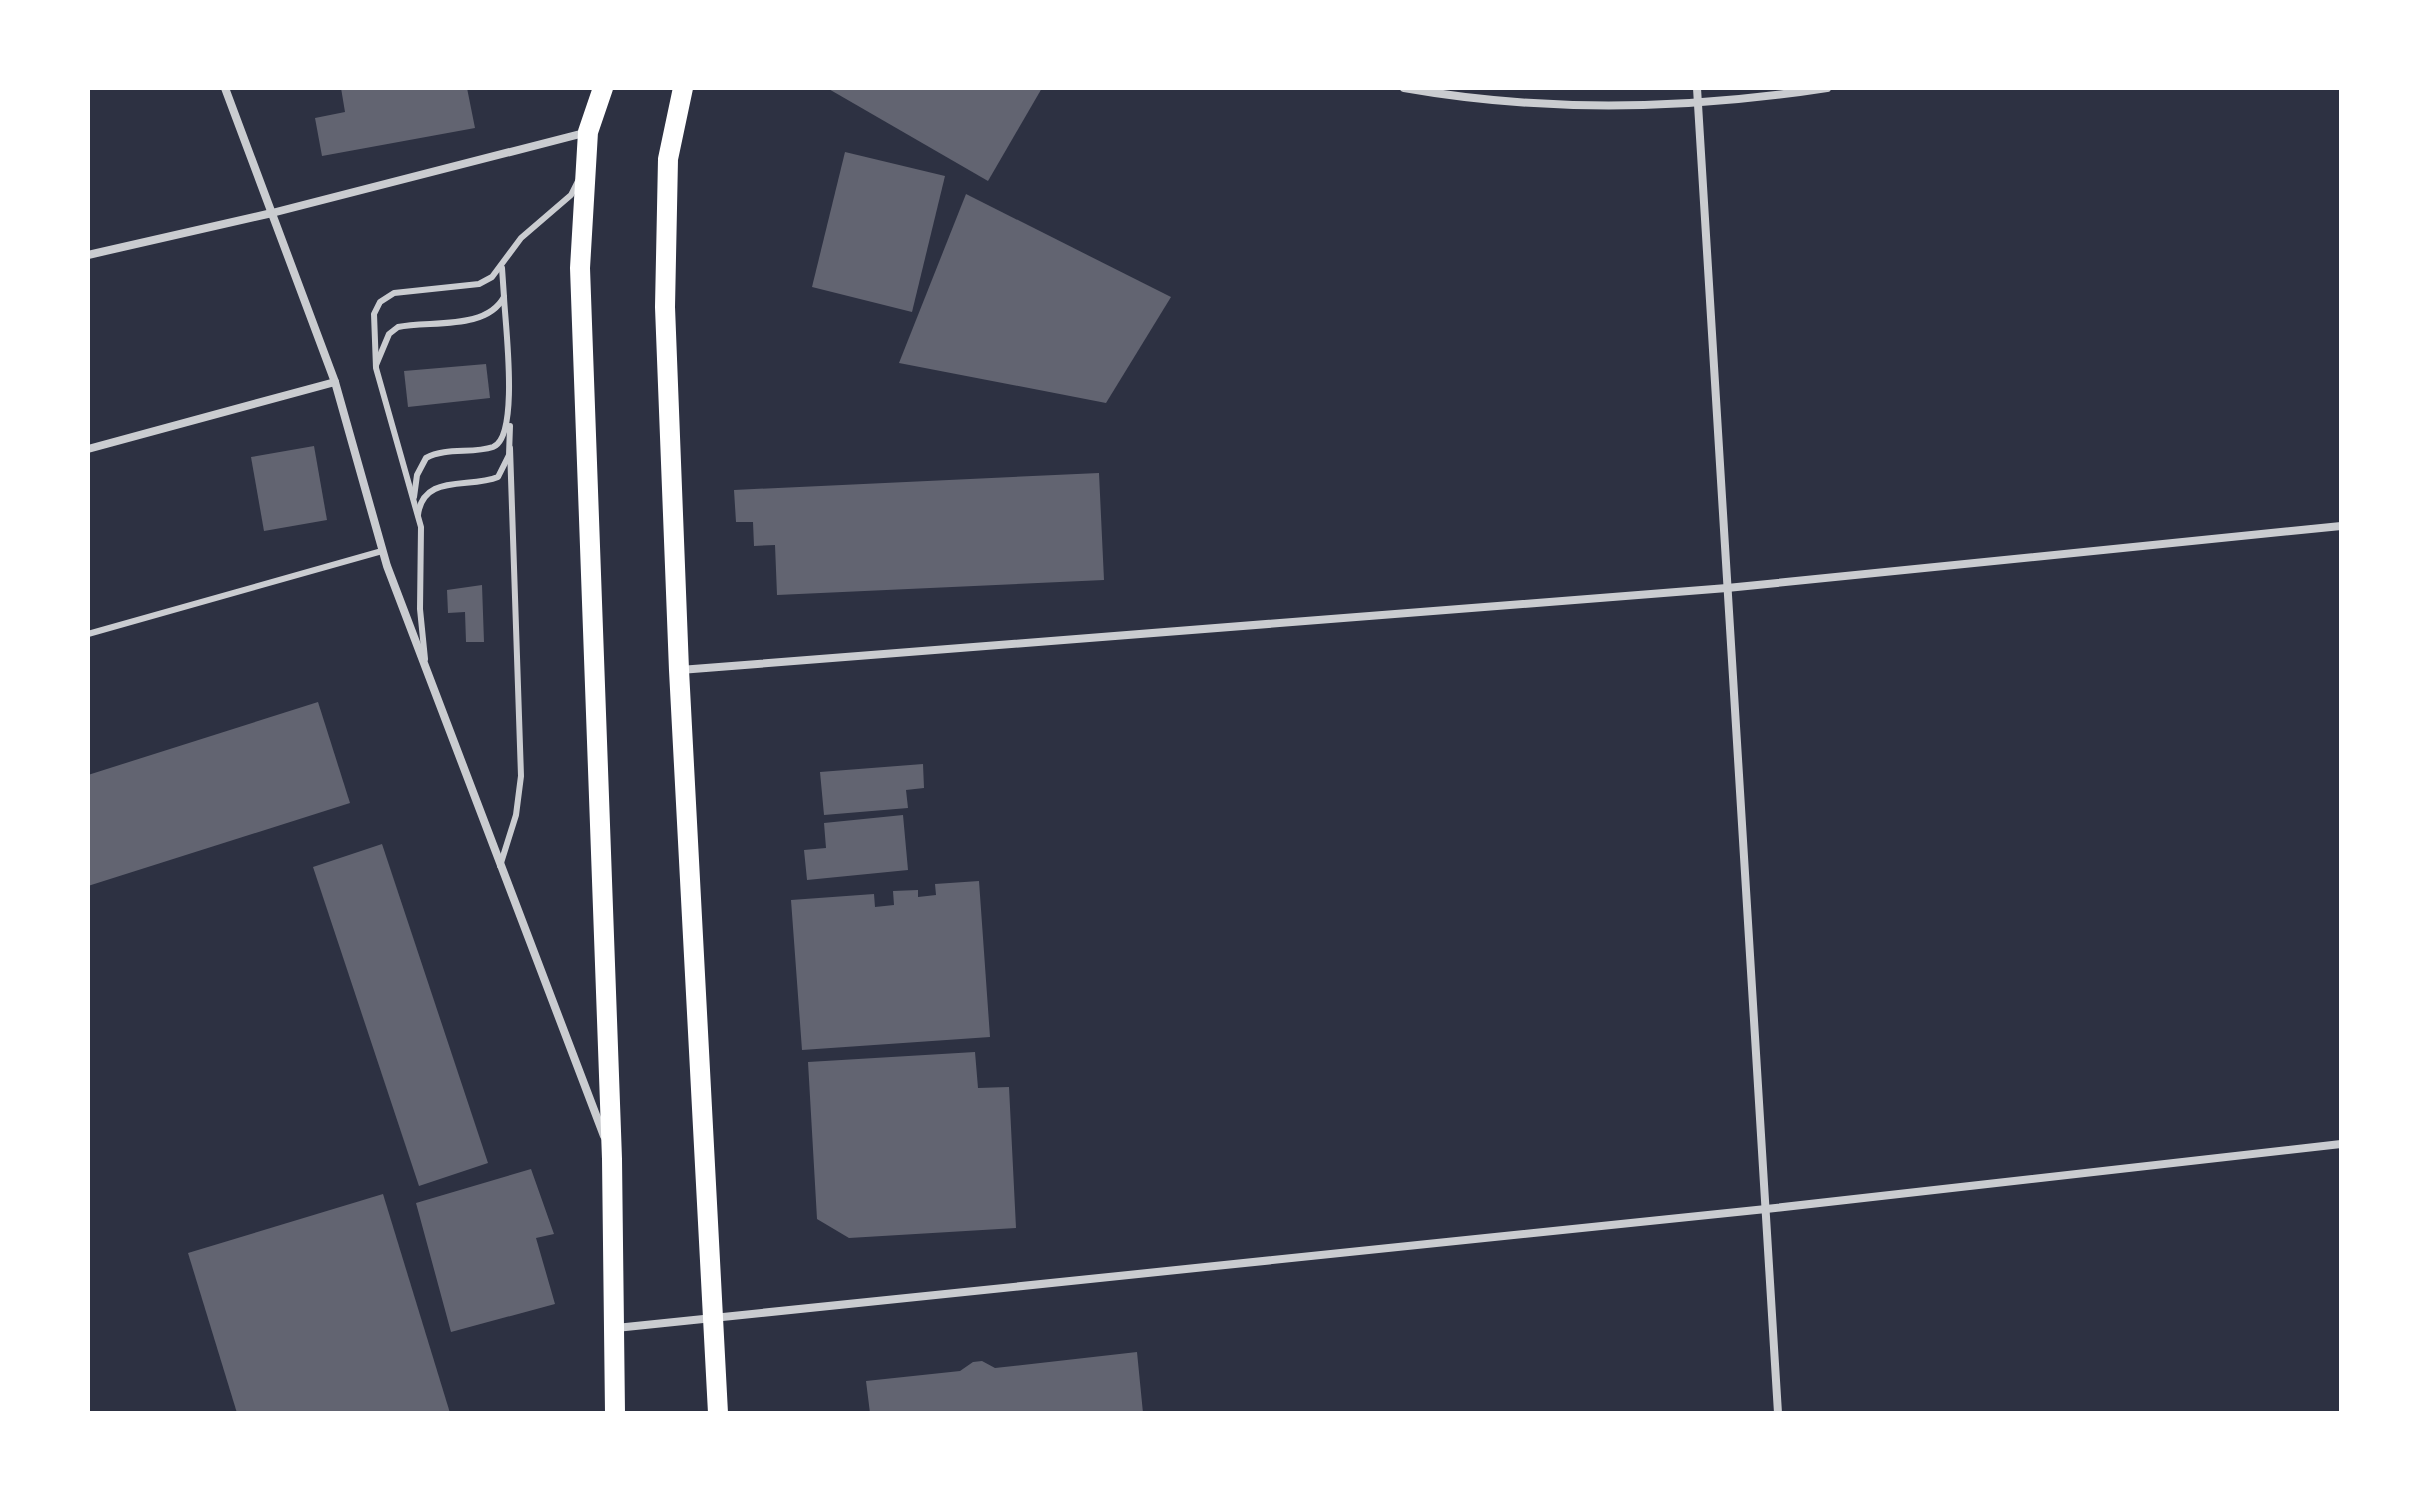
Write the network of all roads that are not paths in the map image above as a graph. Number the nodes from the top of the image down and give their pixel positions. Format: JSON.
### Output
{"nodes":[{"id":1,"x":225,"y":88,"type":"edge"},
{"id":2,"x":603,"y":88,"type":"edge"},
{"id":3,"x":683,"y":88,"type":"edge"},
{"id":4,"x":1404,"y":88,"type":"edge"},
{"id":5,"x":1697,"y":88,"type":"edge"},
{"id":6,"x":1827,"y":88,"type":"edge"},
{"id":7,"x":1698,"y":103,"type":"junction"},
{"id":8,"x":588,"y":132,"type":"junction"},
{"id":9,"x":586,"y":159,"type":"junction"},
{"id":10,"x":272,"y":213,"type":"junction"},
{"id":11,"x":88,"y":255,"type":"edge"},
{"id":12,"x":502,"y":265,"type":"junction"},
{"id":13,"x":504,"y":297,"type":"junction"},
{"id":14,"x":376,"y":368,"type":"junction"},
{"id":15,"x":335,"y":382,"type":"junction"},
{"id":16,"x":509,"y":415,"type":"junction"},
{"id":17,"x":510,"y":448,"type":"junction"},
{"id":18,"x":88,"y":449,"type":"edge"},
{"id":19,"x":416,"y":512,"type":"junction"},
{"id":20,"x":2341,"y":526,"type":"edge"},
{"id":21,"x":382,"y":551,"type":"junction"},
{"id":22,"x":1727,"y":588,"type":"junction"},
{"id":23,"x":88,"y":634,"type":"edge"},
{"id":24,"x":679,"y":670,"type":"junction"},
{"id":25,"x":427,"y":673,"type":"junction"},
{"id":26,"x":500,"y":866,"type":"junction"},
{"id":27,"x":2341,"y":1144,"type":"edge"},
{"id":28,"x":612,"y":1159,"type":"junction"},
{"id":29,"x":1766,"y":1209,"type":"junction"},
{"id":30,"x":712,"y":1319,"type":"junction"},
{"id":31,"x":614,"y":1328,"type":"junction"},
{"id":32,"x":615,"y":1413,"type":"edge"},
{"id":33,"x":718,"y":1413,"type":"edge"},
{"id":34,"x":1778,"y":1413,"type":"edge"}],
"edges":[{"from":1,"to":10,"type":"street"},
{"from":2,"to":8,"type":"main road"},
{"from":3,"to":24,"type":"main road"},
{"from":4,"to":7,"type":"street"},
{"from":5,"to":7,"type":"street"},
{"from":6,"to":7,"type":"street"},
{"from":7,"to":22,"type":"street"},
{"from":8,"to":9,"type":"main road"},
{"from":8,"to":10,"type":"street"},
{"from":9,"to":12,"type":"lane"},
{"from":9,"to":28,"type":"main road"},
{"from":10,"to":11,"type":"street"},
{"from":10,"to":15,"type":"street"},
{"from":12,"to":13,"type":"lane"},
{"from":12,"to":14,"type":"lane"},
{"from":13,"to":14,"type":"lane"},
{"from":13,"to":16,"type":"lane"},
{"from":14,"to":19,"type":"lane"},
{"from":15,"to":18,"type":"street"},
{"from":15,"to":21,"type":"street"},
{"from":16,"to":17,"type":"lane"},
{"from":16,"to":19,"type":"lane"},
{"from":17,"to":19,"type":"lane"},
{"from":17,"to":26,"type":"lane"},
{"from":19,"to":25,"type":"lane"},
{"from":20,"to":22,"type":"street"},
{"from":21,"to":23,"type":"lane"},
{"from":21,"to":25,"type":"street"},
{"from":22,"to":24,"type":"street"},
{"from":22,"to":29,"type":"street"},
{"from":24,"to":30,"type":"main road"},
{"from":25,"to":26,"type":"street"},
{"from":26,"to":28,"type":"street"},
{"from":27,"to":29,"type":"street"},
{"from":28,"to":31,"type":"main road"},
{"from":29,"to":30,"type":"street"},
{"from":29,"to":34,"type":"street"},
{"from":30,"to":31,"type":"street"},
{"from":30,"to":33,"type":"main road"},
{"from":31,"to":32,"type":"main road"}]}
